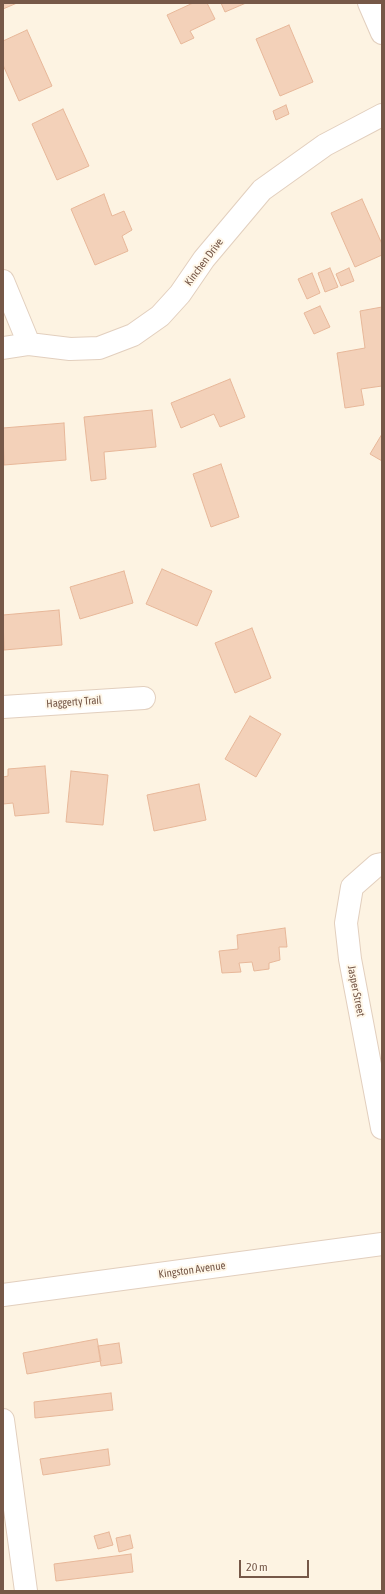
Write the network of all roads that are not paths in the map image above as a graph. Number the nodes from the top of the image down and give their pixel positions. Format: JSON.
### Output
{"nodes":[{"id":1,"x":369,"y":3,"type":"edge"},
{"id":2,"x":382,"y":33,"type":"edge"},
{"id":3,"x":382,"y":115,"type":"edge"},
{"id":4,"x":3,"y":280,"type":"edge"},
{"id":5,"x":29,"y":344,"type":"junction"},
{"id":6,"x":3,"y":348,"type":"edge"},
{"id":7,"x":144,"y":698,"type":"dead end"},
{"id":8,"x":3,"y":707,"type":"edge"},
{"id":9,"x":380,"y":864,"type":"edge"},
{"id":10,"x":382,"y":1128,"type":"edge"},
{"id":11,"x":382,"y":1244,"type":"edge"},
{"id":12,"x":3,"y":1295,"type":"edge"},
{"id":13,"x":3,"y":1420,"type":"edge"},
{"id":14,"x":26,"y":1591,"type":"edge"}],
"edges":[{"from":1,"to":2,"type":"street"},
{"from":3,"to":5,"type":"street","name":"Kinchen Drive"},
{"from":4,"to":5,"type":"street"},
{"from":5,"to":6,"type":"street","name":"Kinchen Drive"},
{"from":7,"to":8,"type":"street","name":"Haggerty Trail"},
{"from":9,"to":10,"type":"street","name":"Jasper Street"},
{"from":11,"to":12,"type":"street","name":"Kingston Avenue"},
{"from":13,"to":14,"type":"street"}]}
